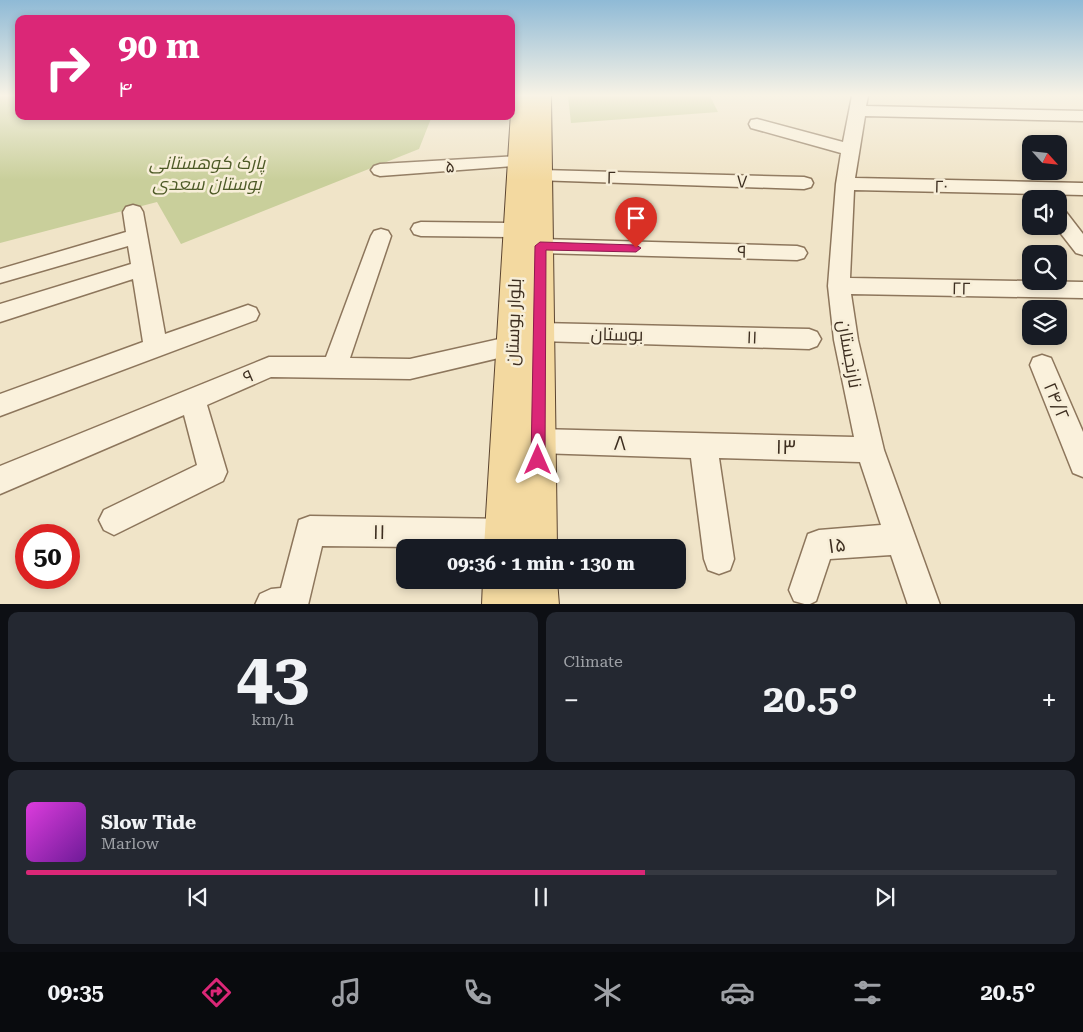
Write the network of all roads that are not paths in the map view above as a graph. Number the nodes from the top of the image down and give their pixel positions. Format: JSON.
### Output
{"nodes":[{"id":1,"x":526,"y":124,"type":"edge"},
{"id":2,"x":536,"y":124,"type":"edge"},
{"id":3,"x":756,"y":124,"type":"dead end"},
{"id":4,"x":854,"y":124,"type":"edge"},
{"id":5,"x":850,"y":150,"type":"junction"},
{"id":6,"x":531,"y":155,"type":"junction"},
{"id":7,"x":380,"y":170,"type":"dead end"},
{"id":8,"x":680,"y":179,"type":"joint"},
{"id":9,"x":804,"y":183,"type":"dead end"},
{"id":10,"x":845,"y":184,"type":"junction"},
{"id":11,"x":1083,"y":189,"type":"edge"},
{"id":12,"x":1067,"y":191,"type":"edge"},
{"id":13,"x":1022,"y":193,"type":"edge"},
{"id":14,"x":133,"y":212,"type":"dead end"},
{"id":15,"x":1067,"y":227,"type":"edge"},
{"id":16,"x":421,"y":229,"type":"dead end"},
{"id":17,"x":517,"y":230,"type":"junction"},
{"id":18,"x":137,"y":236,"type":"junction"},
{"id":19,"x":381,"y":236,"type":"dead end"},
{"id":20,"x":540,"y":246,"type":"junction"},
{"id":21,"x":1083,"y":248,"type":"edge"},
{"id":22,"x":796,"y":253,"type":"dead end"},
{"id":23,"x":143,"y":268,"type":"junction"},
{"id":24,"x":2,"y":276,"type":"dead end"},
{"id":25,"x":839,"y":286,"type":"junction"},
{"id":26,"x":1083,"y":290,"type":"edge"},
{"id":27,"x":0,"y":313,"type":"edge"},
{"id":28,"x":248,"y":314,"type":"dead end"},
{"id":29,"x":540,"y":332,"type":"junction"},
{"id":30,"x":695,"y":336,"type":"joint"},
{"id":31,"x":809,"y":339,"type":"dead end"},
{"id":32,"x":512,"y":346,"type":"junction"},
{"id":33,"x":156,"y":349,"type":"junction"},
{"id":34,"x":1042,"y":365,"type":"dead end"},
{"id":35,"x":334,"y":369,"type":"junction"},
{"id":36,"x":193,"y":399,"type":"junction"},
{"id":37,"x":0,"y":405,"type":"edge"},
{"id":38,"x":538,"y":441,"type":"junction"},
{"id":39,"x":703,"y":445,"type":"junction"},
{"id":40,"x":870,"y":450,"type":"junction"},
{"id":41,"x":1083,"y":464,"type":"edge"},
{"id":42,"x":0,"y":480,"type":"edge"},
{"id":43,"x":114,"y":520,"type":"dead end"},
{"id":44,"x":465,"y":539,"type":"edge"},
{"id":45,"x":504,"y":539,"type":"edge"},
{"id":46,"x":538,"y":539,"type":"edge"},
{"id":47,"x":901,"y":539,"type":"junction"},
{"id":48,"x":719,"y":560,"type":"dead end"},
{"id":49,"x":502,"y":589,"type":"edge"},
{"id":50,"x":538,"y":589,"type":"edge"},
{"id":51,"x":805,"y":590,"type":"dead end"},
{"id":52,"x":270,"y":604,"type":"edge"},
{"id":53,"x":502,"y":604,"type":"edge"},
{"id":54,"x":538,"y":604,"type":"edge"},
{"id":55,"x":924,"y":604,"type":"edge"}],
"edges":[{"from":1,"to":6,"type":"main road","name":"بلوار بوستان"},
{"from":2,"to":6,"type":"main road","name":"بلوار بوستان"},
{"from":3,"to":5,"type":"street"},
{"from":4,"to":5,"type":"street","name":"نارنجستان"},
{"from":5,"to":10,"type":"street","name":"نارنجستان"},
{"from":6,"to":7,"type":"street","name":"۵"},
{"from":6,"to":8,"type":"street","name":"۲"},
{"from":6,"to":17,"type":"main road","name":"بلوار بوستان"},
{"from":6,"to":20,"type":"main road","name":"بلوار بوستان"},
{"from":8,"to":9,"type":"street","name":"۷"},
{"from":10,"to":13,"type":"street","name":"۲۰"},
{"from":10,"to":25,"type":"street","name":"نارنجستان"},
{"from":11,"to":12,"type":"street"},
{"from":14,"to":18,"type":"street"},
{"from":15,"to":21,"type":"street"},
{"from":16,"to":17,"type":"street"},
{"from":17,"to":32,"type":"main road","name":"بلوار بوستان"},
{"from":18,"to":23,"type":"street"},
{"from":18,"to":24,"type":"street"},
{"from":19,"to":35,"type":"street"},
{"from":20,"to":22,"type":"street","name":"۹"},
{"from":20,"to":29,"type":"main road","name":"بلوار بوستان"},
{"from":23,"to":27,"type":"street"},
{"from":23,"to":33,"type":"street"},
{"from":25,"to":26,"type":"street","name":"۲۲"},
{"from":25,"to":40,"type":"street","name":"نارنجستان"},
{"from":28,"to":33,"type":"street"},
{"from":29,"to":30,"type":"street","name":"بوستان"},
{"from":29,"to":38,"type":"main road","name":"بلوار بوستان"},
{"from":30,"to":31,"type":"street","name":"۱۱"},
{"from":32,"to":35,"type":"street","name":"۹"},
{"from":32,"to":45,"type":"main road","name":"بلوار بوستان"},
{"from":33,"to":37,"type":"street"},
{"from":34,"to":41,"type":"street","name":"۲۴/۲"},
{"from":35,"to":36,"type":"street","name":"۹"},
{"from":36,"to":42,"type":"street","name":"۹"},
{"from":36,"to":43,"type":"street"},
{"from":38,"to":39,"type":"street","name":"۸"},
{"from":38,"to":46,"type":"main road","name":"بلوار بوستان"},
{"from":39,"to":40,"type":"street","name":"۱۳"},
{"from":39,"to":48,"type":"street"},
{"from":40,"to":47,"type":"street","name":"نارنجستان"},
{"from":44,"to":52,"type":"street","name":"۱۱"},
{"from":47,"to":51,"type":"street","name":"۱۵"},
{"from":47,"to":55,"type":"street","name":"نارنجستان"},
{"from":49,"to":53,"type":"main road"},
{"from":50,"to":54,"type":"main road"}]}
